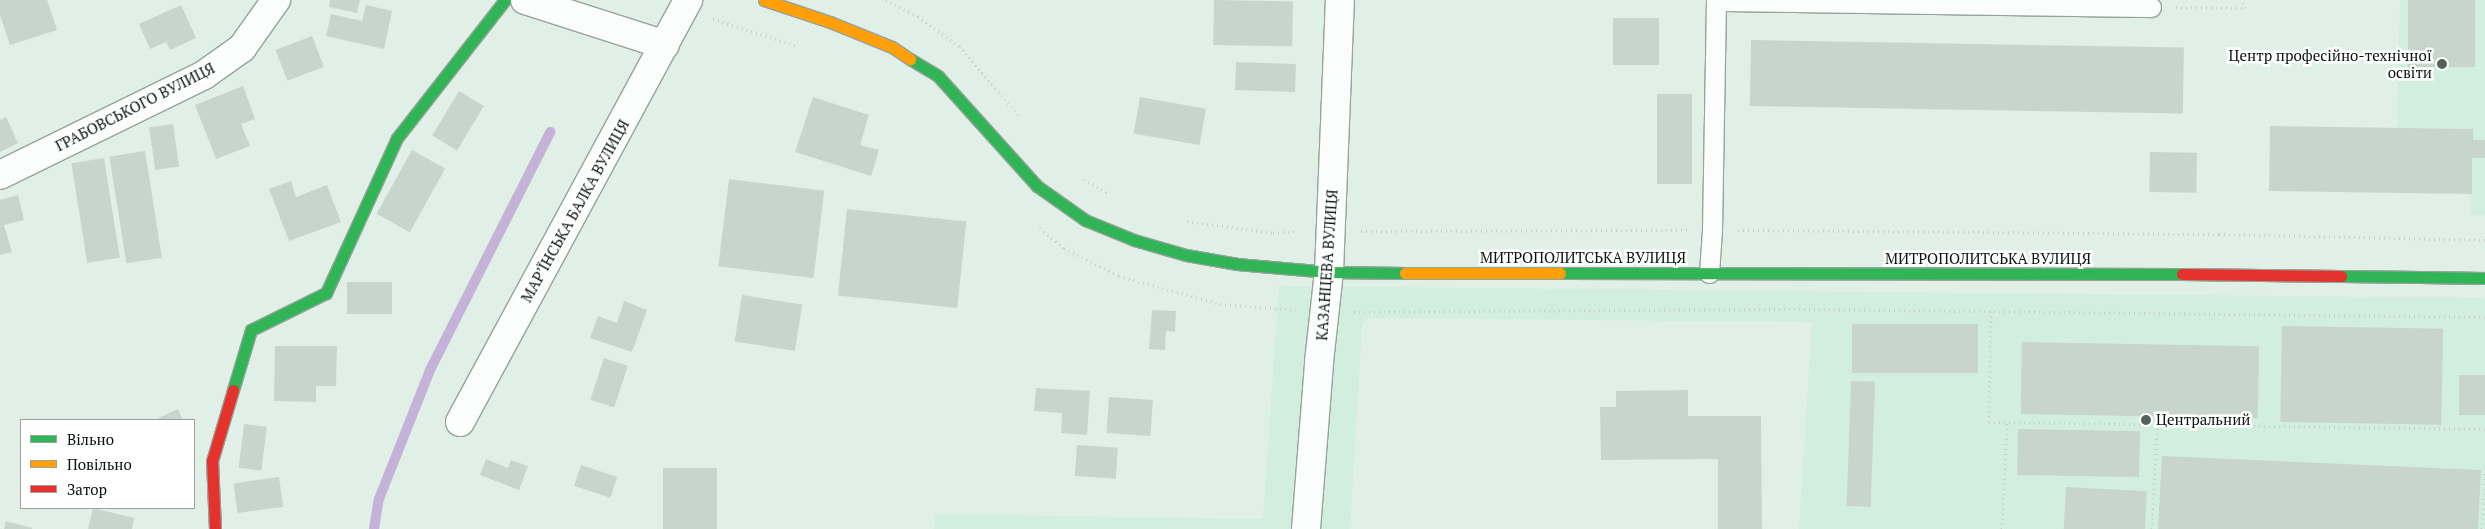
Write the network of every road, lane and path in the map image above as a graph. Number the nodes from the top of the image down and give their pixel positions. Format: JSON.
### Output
{"nodes":[{"id":1,"x":276,"y":0,"type":"edge"},
{"id":2,"x":506,"y":0,"type":"edge"},
{"id":3,"x":525,"y":0,"type":"edge"},
{"id":4,"x":688,"y":0,"type":"edge"},
{"id":5,"x":764,"y":0,"type":"edge"},
{"id":6,"x":886,"y":0,"type":"edge"},
{"id":7,"x":1340,"y":0,"type":"edge"},
{"id":8,"x":2242,"y":0,"type":"edge"},
{"id":9,"x":1716,"y":1,"type":"edge"},
{"id":10,"x":2151,"y":7,"type":"joint"},
{"id":11,"x":665,"y":45,"type":"junction"},
{"id":12,"x":1022,"y":120,"type":"dead end"},
{"id":13,"x":0,"y":175,"type":"edge"},
{"id":14,"x":1080,"y":176,"type":"dead end"},
{"id":15,"x":1117,"y":198,"type":"dead end"},
{"id":16,"x":1184,"y":220,"type":"dead end"},
{"id":17,"x":1712,"y":230,"type":"junction"},
{"id":18,"x":1298,"y":231,"type":"dead end"},
{"id":19,"x":1359,"y":231,"type":"dead end"},
{"id":20,"x":2485,"y":240,"type":"edge"},
{"id":21,"x":1329,"y":272,"type":"junction"},
{"id":22,"x":1709,"y":273,"type":"junction"},
{"id":23,"x":2485,"y":278,"type":"edge"},
{"id":24,"x":1324,"y":311,"type":"junction"},
{"id":25,"x":1991,"y":311,"type":"junction"},
{"id":26,"x":2485,"y":317,"type":"edge"},
{"id":27,"x":460,"y":422,"type":"dead end"},
{"id":28,"x":2008,"y":423,"type":"junction"},
{"id":29,"x":2157,"y":424,"type":"junction"},
{"id":30,"x":2485,"y":429,"type":"edge"},
{"id":31,"x":2485,"y":466,"type":"edge"},
{"id":32,"x":215,"y":529,"type":"edge"},
{"id":33,"x":1306,"y":529,"type":"edge"},
{"id":34,"x":2002,"y":529,"type":"edge"},
{"id":35,"x":2152,"y":529,"type":"edge"},
{"id":36,"x":2482,"y":529,"type":"edge"}],
"edges":[{"from":1,"to":13,"type":"street","name":"ГРАБОВСЬКОГО ВУЛИЦЯ"},
{"from":2,"to":32,"type":"main road"},
{"from":3,"to":11,"type":"street"},
{"from":4,"to":11,"type":"street","name":"МАР’ЇНСЬКА БАЛКА ВУЛИЦЯ"},
{"from":5,"to":21,"type":"main road","name":"МИТРОПОЛИТСЬКА ВУЛИЦЯ"},
{"from":6,"to":12,"type":"path"},
{"from":7,"to":21,"type":"street","name":"КАЗАНЦЕВА ВУЛИЦЯ"},
{"from":8,"to":10,"type":"path"},
{"from":9,"to":10,"type":"lane"},
{"from":9,"to":17,"type":"lane"},
{"from":11,"to":27,"type":"street","name":"МАР’ЇНСЬКА БАЛКА ВУЛИЦЯ"},
{"from":14,"to":15,"type":"path"},
{"from":16,"to":18,"type":"path"},
{"from":17,"to":19,"type":"path"},
{"from":17,"to":20,"type":"path"},
{"from":17,"to":22,"type":"lane"},
{"from":21,"to":22,"type":"main road","name":"МИТРОПОЛИТСЬКА ВУЛИЦЯ"},
{"from":21,"to":24,"type":"street","name":"КАЗАНЦЕВА ВУЛИЦЯ"},
{"from":22,"to":23,"type":"main road","name":"МИТРОПОЛИТСЬКА ВУЛИЦЯ"},
{"from":24,"to":25,"type":"path"},
{"from":24,"to":33,"type":"street","name":"КАЗАНЦЕВА ВУЛИЦЯ"},
{"from":25,"to":26,"type":"path"},
{"from":25,"to":28,"type":"path"},
{"from":28,"to":29,"type":"path"},
{"from":28,"to":34,"type":"path"},
{"from":29,"to":30,"type":"path"},
{"from":29,"to":35,"type":"path"},
{"from":31,"to":36,"type":"path"}]}
